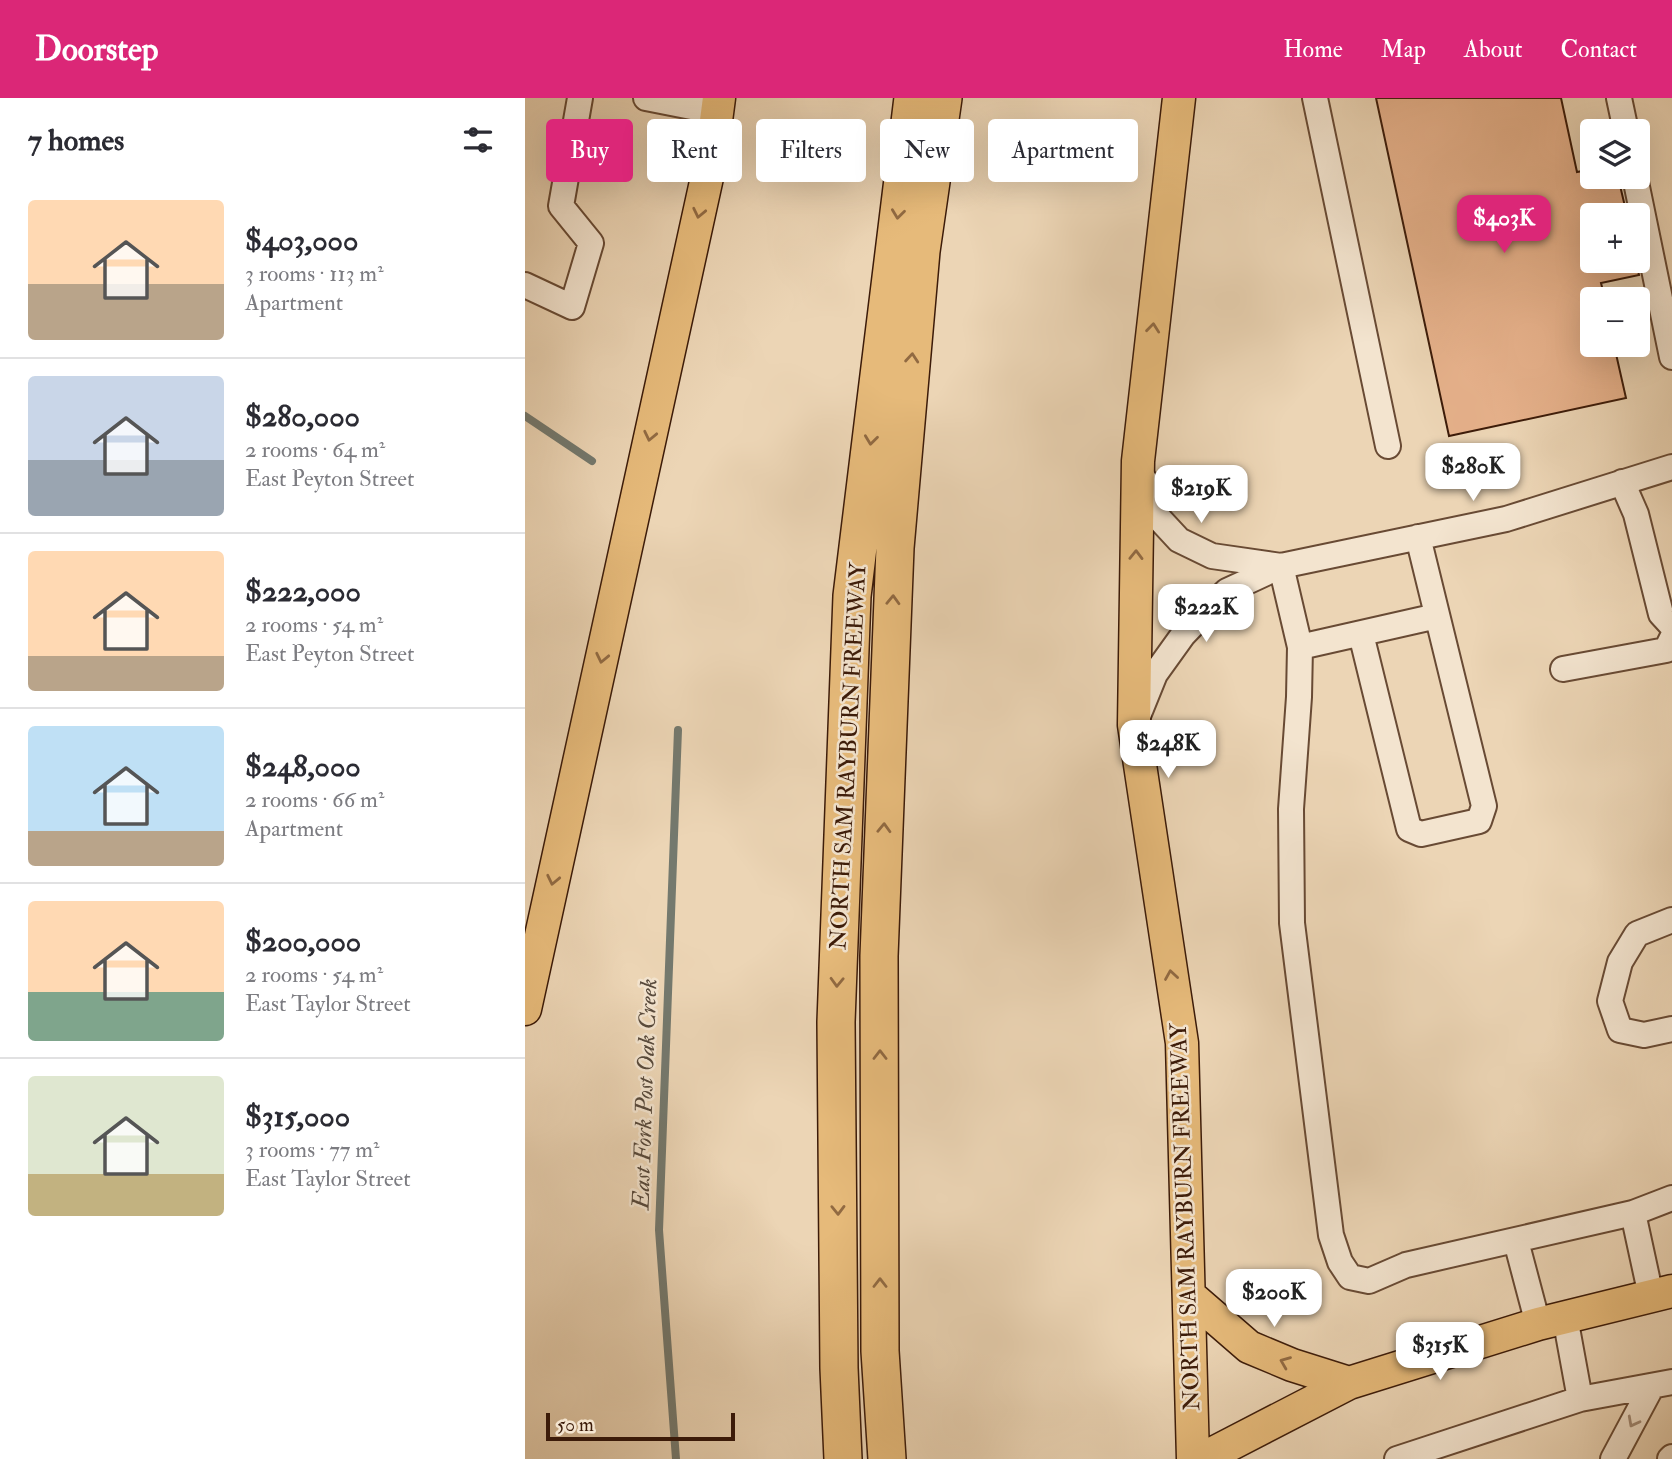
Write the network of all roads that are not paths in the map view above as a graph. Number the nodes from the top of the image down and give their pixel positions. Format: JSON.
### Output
{"nodes":[{"id":1,"x":580,"y":98,"type":"edge"},
{"id":2,"x":646,"y":98,"type":"edge"},
{"id":3,"x":913,"y":98,"type":"edge"},
{"id":4,"x":943,"y":98,"type":"edge"},
{"id":5,"x":1179,"y":98,"type":"edge"},
{"id":6,"x":1315,"y":98,"type":"edge"},
{"id":7,"x":1619,"y":98,"type":"edge"},
{"id":8,"x":718,"y":105,"type":"edge"},
{"id":9,"x":1623,"y":119,"type":"edge"},
{"id":10,"x":1638,"y":189,"type":"edge"},
{"id":11,"x":525,"y":285,"type":"edge"},
{"id":12,"x":1672,"y":357,"type":"edge"},
{"id":13,"x":1388,"y":446,"type":"dead end"},
{"id":14,"x":1138,"y":461,"type":"junction"},
{"id":15,"x":1672,"y":467,"type":"edge"},
{"id":16,"x":1622,"y":482,"type":"junction"},
{"id":17,"x":1417,"y":537,"type":"junction"},
{"id":18,"x":1280,"y":566,"type":"junction"},
{"id":19,"x":1437,"y":616,"type":"junction"},
{"id":20,"x":1672,"y":626,"type":"edge"},
{"id":21,"x":1361,"y":634,"type":"junction"},
{"id":22,"x":1672,"y":638,"type":"edge"},
{"id":23,"x":1300,"y":648,"type":"junction"},
{"id":24,"x":1563,"y":669,"type":"dead end"},
{"id":25,"x":1134,"y":725,"type":"junction"},
{"id":26,"x":1672,"y":920,"type":"edge"},
{"id":27,"x":527,"y":995,"type":"edge"},
{"id":28,"x":1672,"y":1029,"type":"edge"},
{"id":29,"x":1672,"y":1198,"type":"edge"},
{"id":30,"x":1633,"y":1213,"type":"junction"},
{"id":31,"x":1516,"y":1241,"type":"junction"},
{"id":32,"x":1661,"y":1293,"type":"edge"},
{"id":33,"x":1189,"y":1295,"type":"junction"},
{"id":34,"x":1551,"y":1320,"type":"junction"},
{"id":35,"x":880,"y":1351,"type":"junction"},
{"id":36,"x":1349,"y":1383,"type":"junction"},
{"id":37,"x":1662,"y":1384,"type":"edge"},
{"id":38,"x":1580,"y":1399,"type":"junction"},
{"id":39,"x":843,"y":1459,"type":"edge"},
{"id":40,"x":887,"y":1459,"type":"edge"},
{"id":41,"x":900,"y":1459,"type":"edge"},
{"id":42,"x":1193,"y":1459,"type":"edge"},
{"id":43,"x":1202,"y":1459,"type":"edge"},
{"id":44,"x":1397,"y":1459,"type":"edge"},
{"id":45,"x":1613,"y":1459,"type":"edge"}],
"edges":[{"from":1,"to":11,"type":"street"},
{"from":2,"to":8,"type":"street"},
{"from":3,"to":39,"type":"highway","name":"NORTH SAM RAYBURN FREEWAY","one_way":true},
{"from":35,"to":4,"type":"highway","name":"NORTH SAM RAYBURN FREEWAY","one_way":true},
{"from":14,"to":5,"type":"main road","name":"NORTH SAM RAYBURN FREEWAY","one_way":true},
{"from":6,"to":13,"type":"street"},
{"from":7,"to":9,"type":"street"},
{"from":8,"to":27,"type":"main road","one_way":true},
{"from":10,"to":12,"type":"street"},
{"from":14,"to":18,"type":"street"},
{"from":25,"to":14,"type":"main road","name":"NORTH SAM RAYBURN FREEWAY","one_way":true},
{"from":15,"to":16,"type":"street"},
{"from":16,"to":17,"type":"street"},
{"from":16,"to":20,"type":"street"},
{"from":17,"to":18,"type":"street"},
{"from":17,"to":19,"type":"street"},
{"from":18,"to":23,"type":"street"},
{"from":18,"to":25,"type":"street"},
{"from":19,"to":21,"type":"street"},
{"from":19,"to":21,"type":"street"},
{"from":21,"to":23,"type":"street"},
{"from":22,"to":24,"type":"street"},
{"from":23,"to":31,"type":"street"},
{"from":33,"to":25,"type":"main road","name":"NORTH SAM RAYBURN FREEWAY","one_way":true},
{"from":26,"to":28,"type":"street"},
{"from":29,"to":30,"type":"street"},
{"from":30,"to":31,"type":"street"},
{"from":30,"to":32,"type":"street"},
{"from":31,"to":34,"type":"street"},
{"from":32,"to":34,"type":"main road"},
{"from":36,"to":33,"type":"main road","one_way":true},
{"from":33,"to":42,"type":"main road","name":"NORTH SAM RAYBURN FREEWAY"},
{"from":34,"to":36,"type":"main road"},
{"from":34,"to":38,"type":"street"},
{"from":35,"to":40,"type":"highway","name":"NORTH SAM RAYBURN FREEWAY"},
{"from":35,"to":41,"type":"highway"},
{"from":36,"to":43,"type":"main road"},
{"from":37,"to":38,"type":"street"},
{"from":37,"to":45,"type":"street","one_way":true},
{"from":38,"to":44,"type":"street"}]}
